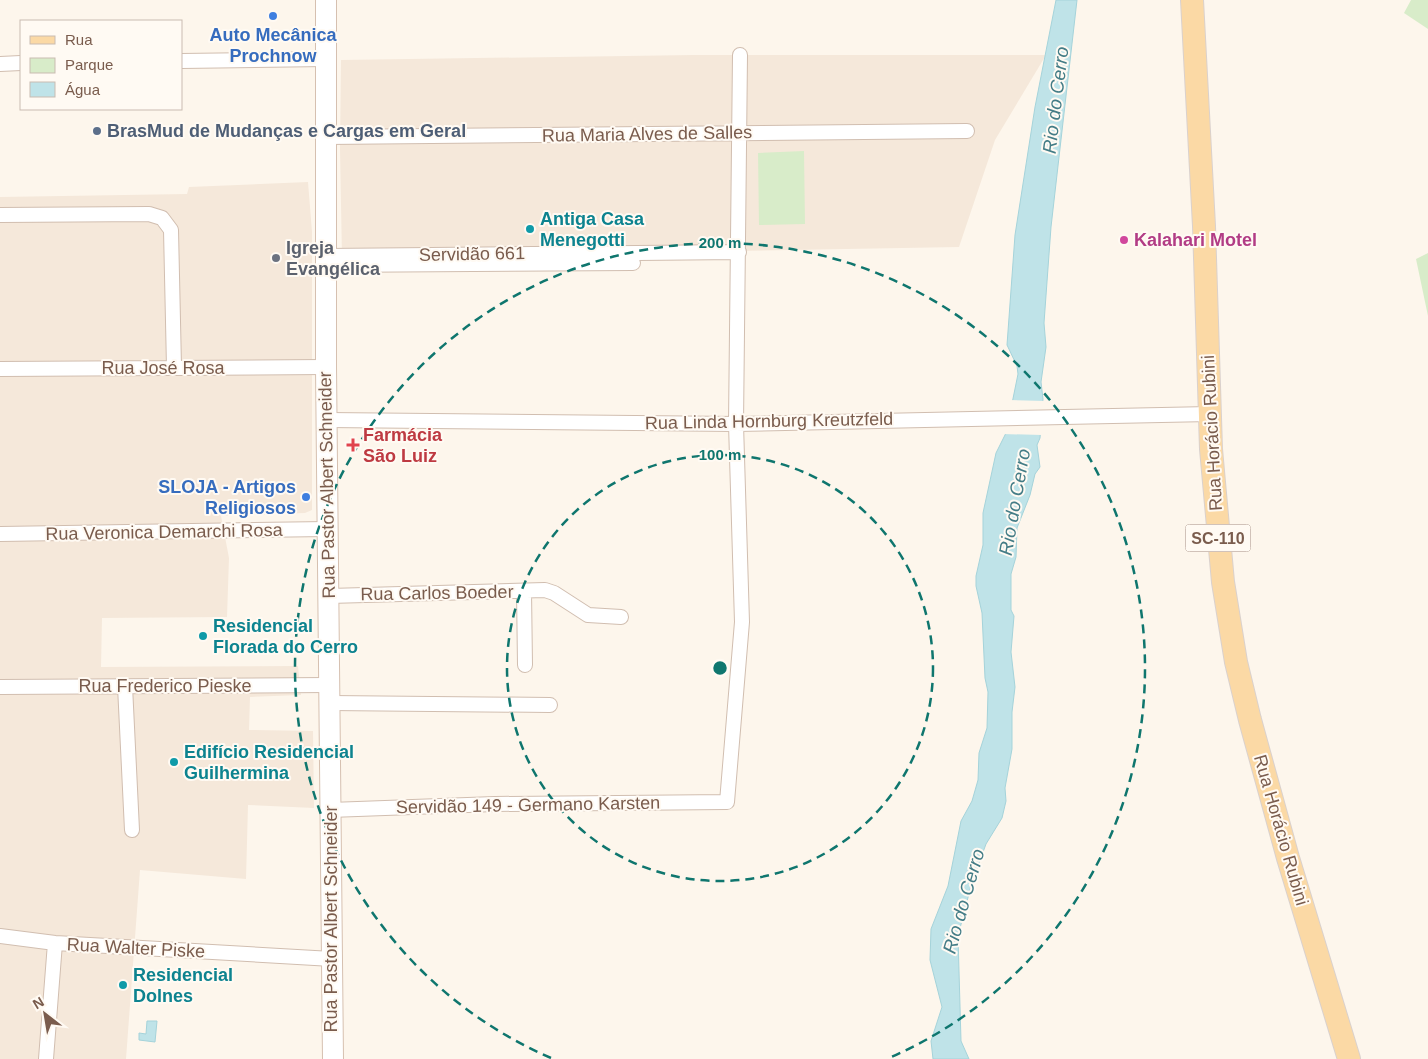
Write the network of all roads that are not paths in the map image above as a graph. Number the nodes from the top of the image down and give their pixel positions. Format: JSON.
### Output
{"nodes":[{"id":1,"x":326,"y":0,"type":"edge"},
{"id":2,"x":1192,"y":0,"type":"edge"},
{"id":3,"x":740,"y":55,"type":"dead end"},
{"id":4,"x":326,"y":59,"type":"junction"},
{"id":5,"x":182,"y":61,"type":"edge"},
{"id":6,"x":20,"y":63,"type":"edge"},
{"id":7,"x":0,"y":64,"type":"edge"},
{"id":8,"x":967,"y":131,"type":"dead end"},
{"id":9,"x":740,"y":133,"type":"junction"},
{"id":10,"x":326,"y":137,"type":"junction"},
{"id":11,"x":0,"y":215,"type":"edge"},
{"id":12,"x":738,"y":252,"type":"junction"},
{"id":13,"x":326,"y":261,"type":"junction"},
{"id":14,"x":633,"y":263,"type":"dead end"},
{"id":15,"x":174,"y":367,"type":"junction"},
{"id":16,"x":326,"y":367,"type":"junction"},
{"id":17,"x":0,"y":369,"type":"edge"},
{"id":18,"x":1210,"y":414,"type":"junction"},
{"id":19,"x":327,"y":420,"type":"junction"},
{"id":20,"x":736,"y":424,"type":"junction"},
{"id":21,"x":327,"y":530,"type":"junction"},
{"id":22,"x":0,"y":534,"type":"edge"},
{"id":23,"x":524,"y":591,"type":"junction"},
{"id":24,"x":329,"y":596,"type":"junction"},
{"id":25,"x":621,"y":617,"type":"dead end"},
{"id":26,"x":525,"y":665,"type":"dead end"},
{"id":27,"x":125,"y":686,"type":"junction"},
{"id":28,"x":0,"y":687,"type":"edge"},
{"id":29,"x":330,"y":694,"type":"junction"},
{"id":30,"x":550,"y":705,"type":"dead end"},
{"id":31,"x":330,"y":810,"type":"junction"},
{"id":32,"x":132,"y":830,"type":"dead end"},
{"id":33,"x":0,"y":936,"type":"edge"},
{"id":34,"x":55,"y":943,"type":"junction"},
{"id":35,"x":332,"y":959,"type":"junction"},
{"id":36,"x":46,"y":1059,"type":"edge"},
{"id":37,"x":332,"y":1059,"type":"edge"},
{"id":38,"x":1349,"y":1059,"type":"edge"}],
"edges":[{"from":1,"to":4,"type":"main road","name":"Rua Pastor Albert Schneider"},
{"from":2,"to":18,"type":"main road","name":"Rua Horácio Rubini","number":"SC-110"},
{"from":3,"to":9,"type":"street"},
{"from":4,"to":5,"type":"street"},
{"from":4,"to":10,"type":"main road","name":"Rua Pastor Albert Schneider"},
{"from":6,"to":7,"type":"street"},
{"from":8,"to":9,"type":"street","name":"Rua Maria Alves de Salles"},
{"from":9,"to":10,"type":"street","name":"Rua Maria Alves de Salles"},
{"from":9,"to":12,"type":"street"},
{"from":10,"to":13,"type":"main road","name":"Rua Pastor Albert Schneider"},
{"from":11,"to":15,"type":"street"},
{"from":12,"to":13,"type":"street","name":"Servidão 661"},
{"from":12,"to":20,"type":"street"},
{"from":13,"to":14,"type":"street"},
{"from":13,"to":16,"type":"main road","name":"Rua Pastor Albert Schneider"},
{"from":15,"to":16,"type":"street","name":"Rua José Rosa"},
{"from":15,"to":17,"type":"street","name":"Rua José Rosa"},
{"from":16,"to":19,"type":"main road","name":"Rua Pastor Albert Schneider"},
{"from":18,"to":20,"type":"street","name":"Rua Linda Hornburg Kreutzfeld"},
{"from":18,"to":38,"type":"main road","name":"Rua Horácio Rubini","number":"SC-110"},
{"from":19,"to":20,"type":"street","name":"Rua Linda Hornburg Kreutzfeld"},
{"from":19,"to":21,"type":"main road","name":"Rua Pastor Albert Schneider"},
{"from":20,"to":31,"type":"street","name":"Servidão 149 - Germano Karsten"},
{"from":21,"to":22,"type":"street","name":"Rua Veronica Demarchi Rosa"},
{"from":21,"to":24,"type":"main road","name":"Rua Pastor Albert Schneider"},
{"from":23,"to":24,"type":"street","name":"Rua Carlos Boeder"},
{"from":23,"to":25,"type":"street","name":"Rua Carlos Boeder"},
{"from":23,"to":26,"type":"street"},
{"from":24,"to":29,"type":"main road","name":"Rua Pastor Albert Schneider"},
{"from":27,"to":28,"type":"street","name":"Rua Frederico Pieske"},
{"from":27,"to":29,"type":"street","name":"Rua Frederico Pieske"},
{"from":27,"to":32,"type":"street"},
{"from":29,"to":30,"type":"street","name":"Rua Frederico Pieske"},
{"from":29,"to":31,"type":"main road","name":"Rua Pastor Albert Schneider"},
{"from":31,"to":35,"type":"main road","name":"Rua Pastor Albert Schneider"},
{"from":33,"to":34,"type":"street","name":"Rua Walter Piske"},
{"from":34,"to":35,"type":"street","name":"Rua Walter Piske"},
{"from":34,"to":36,"type":"street"},
{"from":35,"to":37,"type":"main road","name":"Rua Pastor Albert Schneider"}]}
